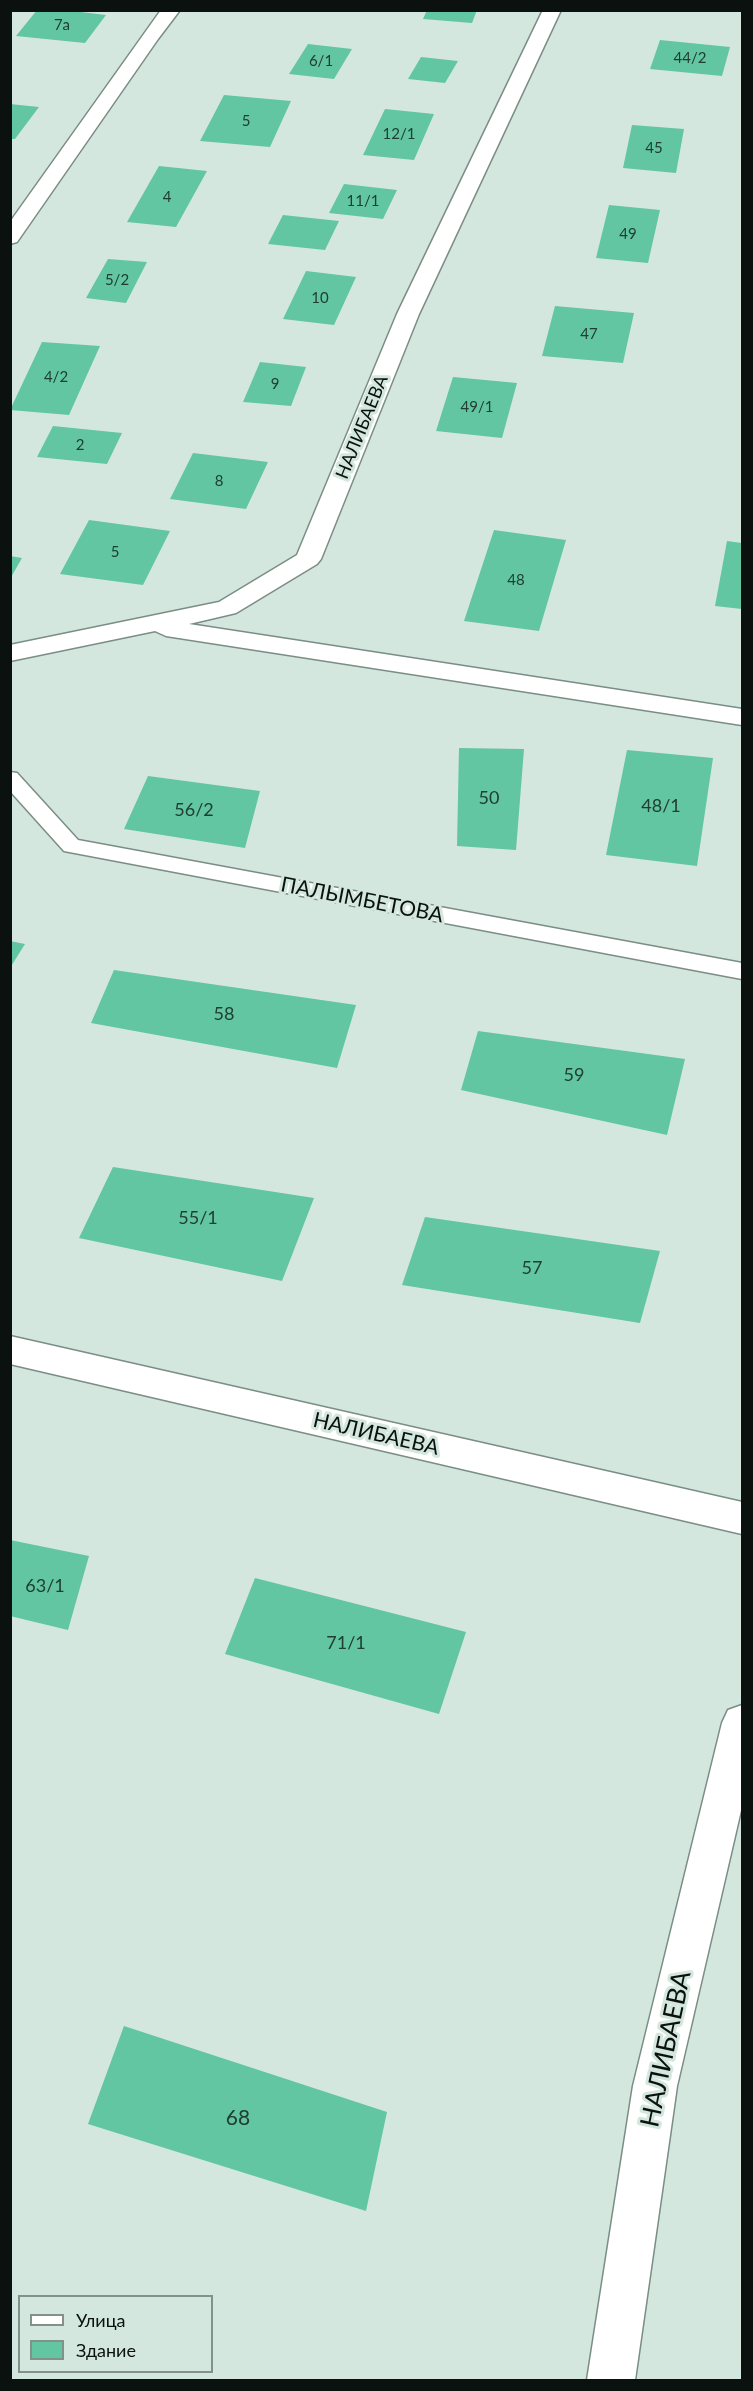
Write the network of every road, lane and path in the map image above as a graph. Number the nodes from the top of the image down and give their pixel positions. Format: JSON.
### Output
{"nodes":[{"id":1,"x":171,"y":10,"type":"edge"},
{"id":2,"x":552,"y":10,"type":"edge"},
{"id":3,"x":10,"y":238,"type":"edge"},
{"id":4,"x":145,"y":625,"type":"junction"},
{"id":5,"x":10,"y":652,"type":"edge"},
{"id":6,"x":742,"y":717,"type":"edge"},
{"id":7,"x":10,"y":778,"type":"edge"},
{"id":8,"x":742,"y":971,"type":"edge"},
{"id":9,"x":10,"y":1350,"type":"edge"},
{"id":10,"x":742,"y":1518,"type":"edge"},
{"id":11,"x":742,"y":1723,"type":"edge"},
{"id":12,"x":610,"y":2380,"type":"edge"}],
"edges":[{"from":1,"to":3,"type":"street"},
{"from":2,"to":4,"type":"street","name":"НАЛИБАЕВА"},
{"from":4,"to":5,"type":"street","name":"НАЛИБАЕВА"},
{"from":4,"to":6,"type":"street"},
{"from":7,"to":8,"type":"lane","name":"ПАЛЫМБЕТОВА"},
{"from":9,"to":10,"type":"street","name":"НАЛИБАЕВА"},
{"from":11,"to":12,"type":"street","name":"НАЛИБАЕВА"}]}
